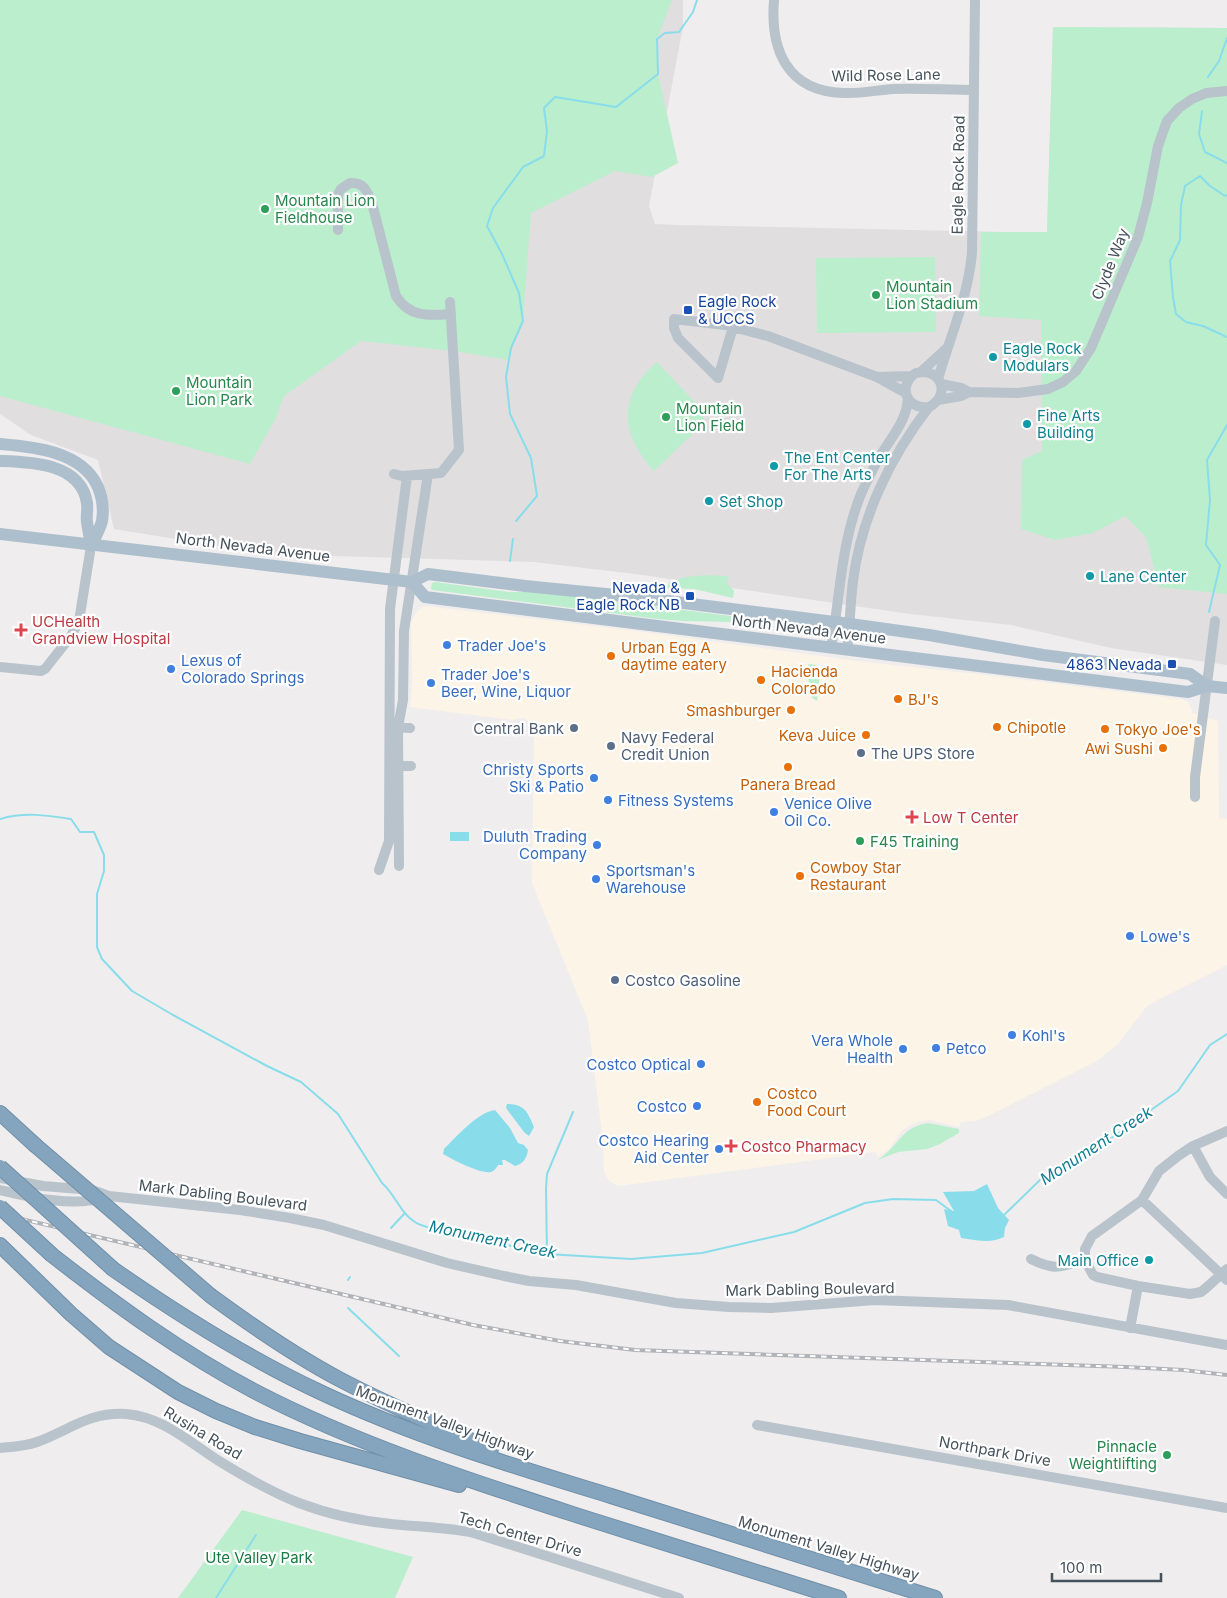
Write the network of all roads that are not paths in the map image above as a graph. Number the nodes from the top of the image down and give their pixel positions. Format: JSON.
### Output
{"nodes":[{"id":1,"x":774,"y":0,"type":"edge"},
{"id":2,"x":975,"y":0,"type":"edge"},
{"id":3,"x":974,"y":90,"type":"junction"},
{"id":4,"x":1227,"y":90,"type":"edge"},
{"id":5,"x":338,"y":230,"type":"dead end"},
{"id":6,"x":450,"y":302,"type":"dead end"},
{"id":7,"x":451,"y":314,"type":"junction"},
{"id":8,"x":733,"y":327,"type":"junction"},
{"id":9,"x":947,"y":348,"type":"junction"},
{"id":10,"x":922,"y":371,"type":"junction"},
{"id":11,"x":911,"y":376,"type":"junction"},
{"id":12,"x":877,"y":377,"type":"junction"},
{"id":13,"x":939,"y":381,"type":"junction"},
{"id":14,"x":969,"y":392,"type":"junction"},
{"id":15,"x":907,"y":396,"type":"junction"},
{"id":16,"x":938,"y":400,"type":"junction"},
{"id":17,"x":929,"y":407,"type":"junction"},
{"id":18,"x":0,"y":444,"type":"edge"},
{"id":19,"x":0,"y":461,"type":"edge"},
{"id":20,"x":394,"y":474,"type":"dead end"},
{"id":21,"x":428,"y":474,"type":"junction"},
{"id":22,"x":408,"y":476,"type":"junction"},
{"id":23,"x":0,"y":534,"type":"edge"},
{"id":24,"x":91,"y":546,"type":"junction"},
{"id":25,"x":394,"y":580,"type":"junction"},
{"id":26,"x":412,"y":582,"type":"junction"},
{"id":27,"x":1216,"y":621,"type":"dead end"},
{"id":28,"x":835,"y":623,"type":"junction"},
{"id":29,"x":850,"y":624,"type":"junction"},
{"id":30,"x":831,"y":648,"type":"junction"},
{"id":31,"x":847,"y":650,"type":"junction"},
{"id":32,"x":0,"y":667,"type":"edge"},
{"id":33,"x":1207,"y":686,"type":"junction"},
{"id":34,"x":1227,"y":688,"type":"edge"},
{"id":35,"x":394,"y":727,"type":"junction"},
{"id":36,"x":410,"y":728,"type":"dead end"},
{"id":37,"x":394,"y":766,"type":"junction"},
{"id":38,"x":411,"y":766,"type":"dead end"},
{"id":39,"x":1195,"y":797,"type":"dead end"},
{"id":40,"x":399,"y":866,"type":"dead end"},
{"id":41,"x":380,"y":870,"type":"dead end"},
{"id":42,"x":0,"y":1113,"type":"edge"},
{"id":43,"x":1227,"y":1130,"type":"edge"},
{"id":44,"x":1193,"y":1146,"type":"junction"},
{"id":45,"x":0,"y":1167,"type":"edge"},
{"id":46,"x":0,"y":1178,"type":"edge"},
{"id":47,"x":0,"y":1190,"type":"edge"},
{"id":48,"x":1227,"y":1194,"type":"edge"},
{"id":49,"x":109,"y":1196,"type":"junction"},
{"id":50,"x":1142,"y":1200,"type":"junction"},
{"id":51,"x":0,"y":1207,"type":"edge"},
{"id":52,"x":0,"y":1245,"type":"edge"},
{"id":53,"x":1031,"y":1258,"type":"dead end"},
{"id":54,"x":1085,"y":1260,"type":"junction"},
{"id":55,"x":1225,"y":1275,"type":"edge"},
{"id":56,"x":1138,"y":1286,"type":"junction"},
{"id":57,"x":1130,"y":1328,"type":"junction"},
{"id":58,"x":1227,"y":1345,"type":"edge"},
{"id":59,"x":757,"y":1425,"type":"dead end"},
{"id":60,"x":0,"y":1448,"type":"edge"},
{"id":61,"x":598,"y":1493,"type":"junction"},
{"id":62,"x":1227,"y":1508,"type":"edge"},
{"id":63,"x":357,"y":1519,"type":"joint"},
{"id":64,"x":616,"y":1527,"type":"junction"},
{"id":65,"x":674,"y":1597,"type":"edge"},
{"id":66,"x":839,"y":1598,"type":"edge"},
{"id":67,"x":935,"y":1598,"type":"edge"}],
"edges":[{"from":1,"to":3,"type":"street","name":"Wild Rose Lane"},
{"from":2,"to":3,"type":"street","name":"Eagle Rock Road"},
{"from":3,"to":9,"type":"street","name":"Eagle Rock Road"},
{"from":4,"to":14,"type":"street","name":"Clyde Way"},
{"from":5,"to":7,"type":"street"},
{"from":6,"to":7,"type":"street"},
{"from":7,"to":21,"type":"street"},
{"from":8,"to":8,"type":"street"},
{"from":8,"to":12,"type":"street"},
{"from":9,"to":10,"type":"street","name":"Eagle Rock Road"},
{"from":9,"to":13,"type":"street","name":"Eagle Rock Road"},
{"from":10,"to":11,"type":"street","name":"Eagle Rock Road"},
{"from":10,"to":13,"type":"street"},
{"from":11,"to":12,"type":"street"},
{"from":11,"to":15,"type":"street"},
{"from":12,"to":15,"type":"street"},
{"from":13,"to":14,"type":"street"},
{"from":13,"to":16,"type":"street","name":"Eagle Rock Road"},
{"from":14,"to":16,"type":"street"},
{"from":15,"to":17,"type":"street"},
{"from":15,"to":28,"type":"street"},
{"from":16,"to":17,"type":"street"},
{"from":17,"to":29,"type":"street"},
{"from":18,"to":24,"type":"main road"},
{"from":19,"to":24,"type":"main road"},
{"from":20,"to":22,"type":"street"},
{"from":21,"to":22,"type":"street"},
{"from":21,"to":26,"type":"street"},
{"from":22,"to":25,"type":"street"},
{"from":23,"to":24,"type":"main road","name":"North Nevada Avenue"},
{"from":24,"to":25,"type":"main road","name":"North Nevada Avenue"},
{"from":24,"to":32,"type":"street"},
{"from":25,"to":26,"type":"main road","name":"North Nevada Avenue"},
{"from":25,"to":35,"type":"street"},
{"from":26,"to":28,"type":"main road","name":"North Nevada Avenue"},
{"from":26,"to":30,"type":"main road","name":"North Nevada Avenue"},
{"from":26,"to":35,"type":"street"},
{"from":27,"to":33,"type":"street"},
{"from":28,"to":29,"type":"main road","name":"North Nevada Avenue"},
{"from":28,"to":30,"type":"street"},
{"from":29,"to":31,"type":"street"},
{"from":29,"to":33,"type":"main road","name":"North Nevada Avenue"},
{"from":30,"to":31,"type":"main road","name":"North Nevada Avenue"},
{"from":31,"to":33,"type":"main road","name":"North Nevada Avenue"},
{"from":33,"to":34,"type":"main road","name":"North Nevada Avenue"},
{"from":33,"to":39,"type":"street"},
{"from":35,"to":36,"type":"street"},
{"from":35,"to":37,"type":"street"},
{"from":37,"to":38,"type":"street"},
{"from":37,"to":40,"type":"street"},
{"from":37,"to":41,"type":"street"},
{"from":42,"to":61,"type":"highway","bridge":true},
{"from":43,"to":44,"type":"street"},
{"from":44,"to":48,"type":"street"},
{"from":44,"to":50,"type":"street"},
{"from":45,"to":61,"type":"highway","name":"Monument Valley Highway","bridge":true},
{"from":46,"to":49,"type":"street","name":"Mark Dabling Boulevard"},
{"from":47,"to":49,"type":"street","name":"Mark Dabling Boulevard"},
{"from":49,"to":57,"type":"street","name":"Mark Dabling Boulevard"},
{"from":50,"to":54,"type":"street"},
{"from":50,"to":55,"type":"street"},
{"from":51,"to":64,"type":"highway","bridge":true},
{"from":52,"to":64,"type":"highway"},
{"from":53,"to":54,"type":"street"},
{"from":54,"to":56,"type":"street"},
{"from":55,"to":56,"type":"street"},
{"from":56,"to":57,"type":"street"},
{"from":57,"to":58,"type":"street","name":"Mark Dabling Boulevard"},
{"from":59,"to":62,"type":"street","name":"Northpark Drive"},
{"from":60,"to":63,"type":"street","name":"Rusina Road"},
{"from":61,"to":67,"type":"highway","name":"Monument Valley Highway"},
{"from":63,"to":65,"type":"street","name":"Tech Center Drive"},
{"from":64,"to":66,"type":"highway"}]}
